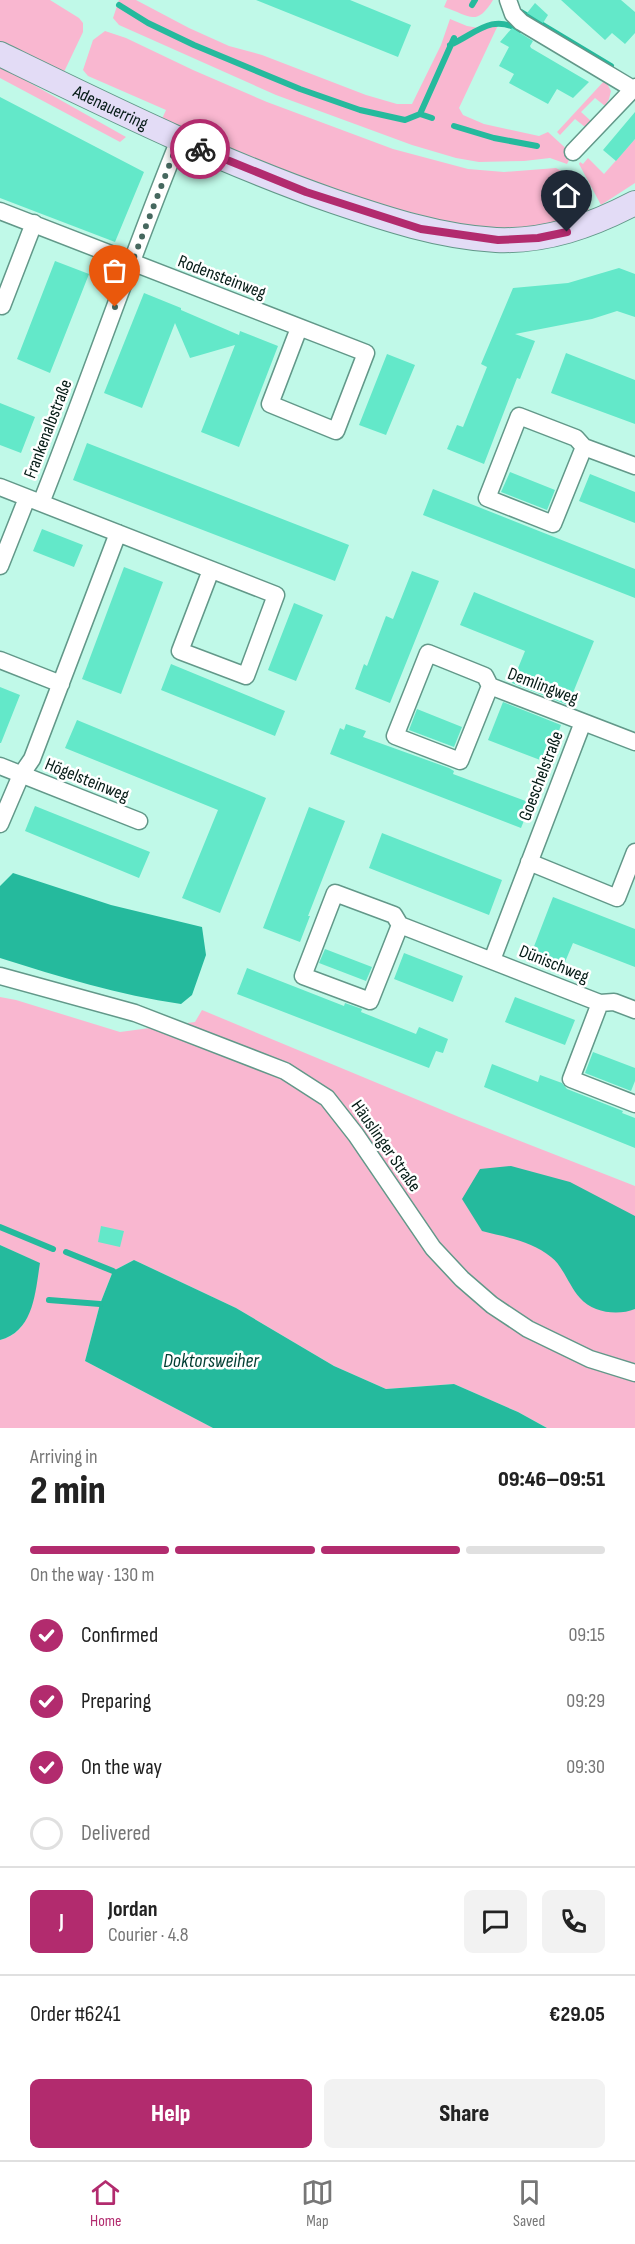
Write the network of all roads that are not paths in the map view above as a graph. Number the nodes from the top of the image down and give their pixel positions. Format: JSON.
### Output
{"nodes":[{"id":1,"x":508,"y":0,"type":"edge"},
{"id":2,"x":0,"y":54,"type":"edge"},
{"id":3,"x":634,"y":88,"type":"edge"},
{"id":4,"x":179,"y":140,"type":"junction"},
{"id":5,"x":573,"y":152,"type":"dead end"},
{"id":6,"x":635,"y":203,"type":"edge"},
{"id":7,"x":0,"y":211,"type":"edge"},
{"id":8,"x":34,"y":223,"type":"junction"},
{"id":9,"x":131,"y":262,"type":"junction"},
{"id":10,"x":0,"y":305,"type":"edge"},
{"id":11,"x":299,"y":328,"type":"junction"},
{"id":12,"x":584,"y":447,"type":"junction"},
{"id":13,"x":635,"y":466,"type":"edge"},
{"id":14,"x":0,"y":487,"type":"edge"},
{"id":15,"x":34,"y":500,"type":"junction"},
{"id":16,"x":118,"y":533,"type":"junction"},
{"id":17,"x":0,"y":566,"type":"edge"},
{"id":18,"x":212,"y":570,"type":"junction"},
{"id":19,"x":0,"y":660,"type":"edge"},
{"id":20,"x":61,"y":684,"type":"junction"},
{"id":21,"x":490,"y":686,"type":"junction"},
{"id":22,"x":583,"y":722,"type":"junction"},
{"id":23,"x":635,"y":742,"type":"edge"},
{"id":24,"x":0,"y":766,"type":"edge"},
{"id":25,"x":21,"y":775,"type":"junction"},
{"id":26,"x":138,"y":821,"type":"dead end"},
{"id":27,"x":0,"y":824,"type":"edge"},
{"id":28,"x":635,"y":852,"type":"edge"},
{"id":29,"x":529,"y":862,"type":"junction"},
{"id":30,"x":400,"y":925,"type":"junction"},
{"id":31,"x":493,"y":961,"type":"junction"},
{"id":32,"x":0,"y":976,"type":"edge"},
{"id":33,"x":600,"y":1003,"type":"junction"},
{"id":34,"x":635,"y":1010,"type":"edge"},
{"id":35,"x":635,"y":1104,"type":"edge"},
{"id":36,"x":635,"y":1373,"type":"edge"}],
"edges":[{"from":1,"to":3,"type":"street"},
{"from":2,"to":4,"type":"main road","name":"Adenauerring"},
{"from":3,"to":5,"type":"street"},
{"from":4,"to":6,"type":"main road","name":"Adenauerring"},
{"from":4,"to":9,"type":"street","name":"Frankenalbstraße"},
{"from":7,"to":8,"type":"street","name":"Rodensteinweg"},
{"from":8,"to":9,"type":"street","name":"Rodensteinweg"},
{"from":8,"to":10,"type":"street"},
{"from":9,"to":11,"type":"street","name":"Rodensteinweg"},
{"from":9,"to":15,"type":"street","name":"Frankenalbstraße"},
{"from":11,"to":11,"type":"street","name":"Rodensteinweg"},
{"from":12,"to":12,"type":"street"},
{"from":12,"to":13,"type":"street"},
{"from":14,"to":15,"type":"street"},
{"from":15,"to":16,"type":"street","name":"Frankenalbstraße"},
{"from":15,"to":17,"type":"street","name":"Frankenalbstraße"},
{"from":16,"to":18,"type":"street","name":"Frankenalbstraße"},
{"from":16,"to":20,"type":"street"},
{"from":18,"to":18,"type":"street","name":"Frankenalbstraße"},
{"from":19,"to":20,"type":"street"},
{"from":20,"to":25,"type":"street"},
{"from":21,"to":21,"type":"street","name":"Demlingweg"},
{"from":21,"to":22,"type":"street","name":"Demlingweg"},
{"from":22,"to":23,"type":"street","name":"Goeschelstraße"},
{"from":22,"to":29,"type":"street","name":"Goeschelstraße"},
{"from":24,"to":25,"type":"street","name":"Högelsteinweg"},
{"from":25,"to":26,"type":"street","name":"Högelsteinweg"},
{"from":25,"to":27,"type":"street"},
{"from":28,"to":29,"type":"street"},
{"from":29,"to":31,"type":"street","name":"Goeschelstraße"},
{"from":30,"to":30,"type":"street","name":"Dünischweg"},
{"from":30,"to":31,"type":"street","name":"Dünischweg"},
{"from":31,"to":33,"type":"street","name":"Dünischweg"},
{"from":32,"to":36,"type":"street","name":"Häuslinger Straße"},
{"from":33,"to":34,"type":"street","name":"Dünischweg"},
{"from":33,"to":35,"type":"street","name":"Dünischweg"}]}
